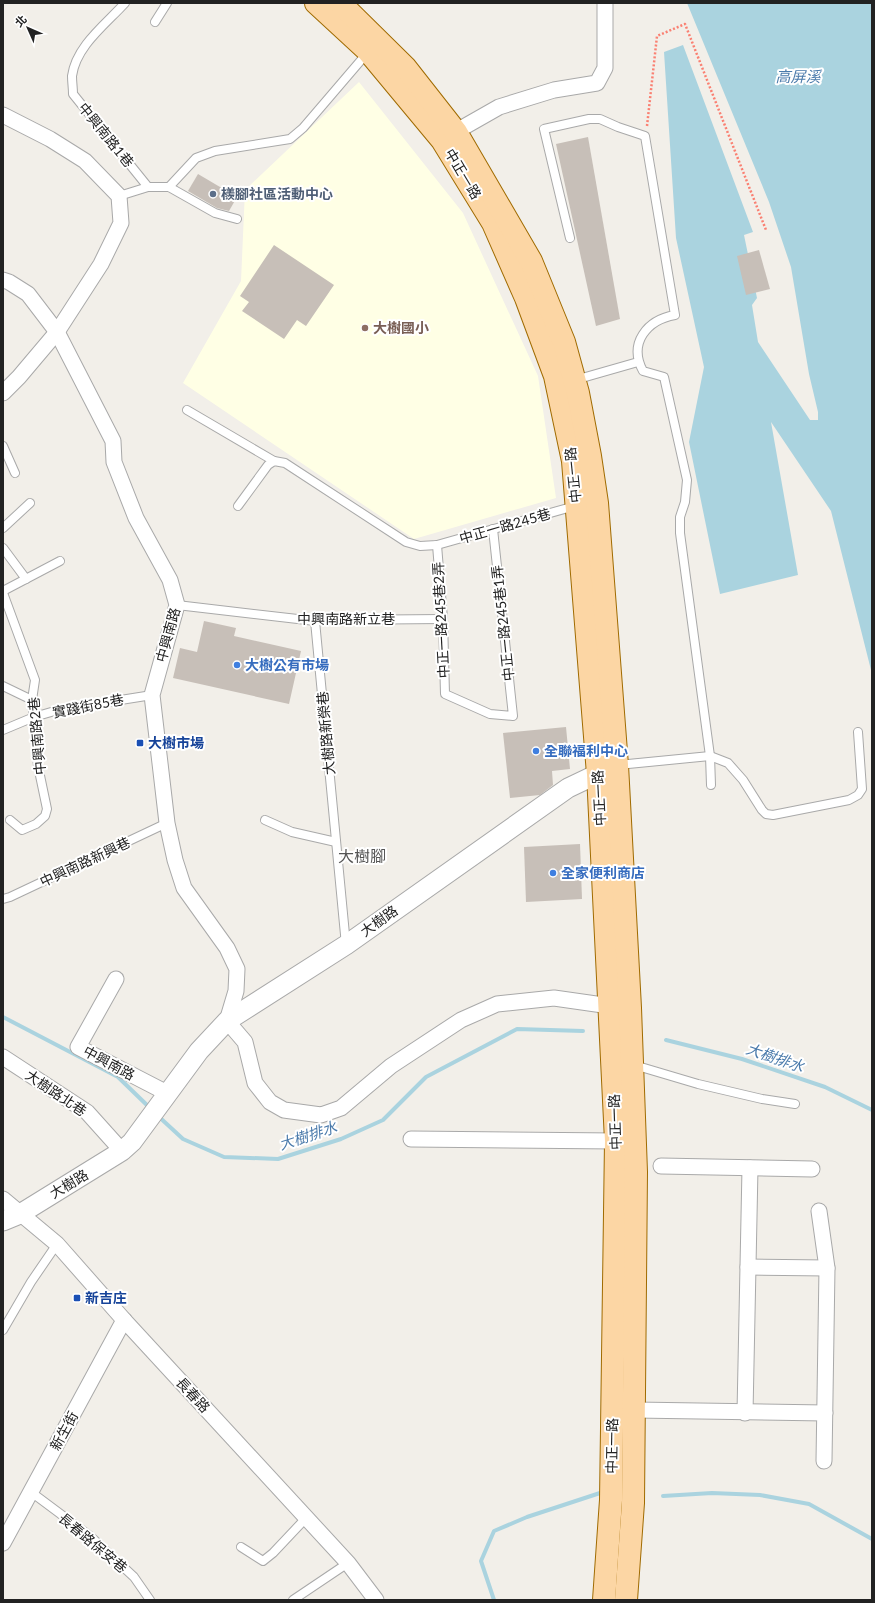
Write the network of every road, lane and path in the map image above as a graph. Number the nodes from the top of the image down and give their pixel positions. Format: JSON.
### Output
{"nodes":[{"id":1,"x":125,"y":3,"type":"edge"},
{"id":2,"x":167,"y":3,"type":"edge"},
{"id":3,"x":316,"y":3,"type":"edge"},
{"id":4,"x":340,"y":3,"type":"edge"},
{"id":5,"x":605,"y":3,"type":"edge"},
{"id":6,"x":155,"y":22,"type":"dead end"},
{"id":7,"x":368,"y":51,"type":"junction"},
{"id":8,"x":3,"y":115,"type":"edge"},
{"id":9,"x":449,"y":136,"type":"junction"},
{"id":10,"x":645,"y":136,"type":"junction"},
{"id":11,"x":148,"y":186,"type":"junction"},
{"id":12,"x":169,"y":187,"type":"junction"},
{"id":13,"x":119,"y":196,"type":"junction"},
{"id":14,"x":237,"y":219,"type":"dead end"},
{"id":15,"x":766,"y":230,"type":"dead end"},
{"id":16,"x":570,"y":238,"type":"dead end"},
{"id":17,"x":3,"y":280,"type":"edge"},
{"id":18,"x":57,"y":332,"type":"junction"},
{"id":19,"x":638,"y":362,"type":"junction"},
{"id":20,"x":574,"y":380,"type":"junction"},
{"id":21,"x":3,"y":393,"type":"edge"},
{"id":22,"x":187,"y":410,"type":"dead end"},
{"id":23,"x":3,"y":446,"type":"edge"},
{"id":24,"x":274,"y":461,"type":"junction"},
{"id":25,"x":15,"y":473,"type":"dead end"},
{"id":26,"x":30,"y":503,"type":"dead end"},
{"id":27,"x":586,"y":504,"type":"junction"},
{"id":28,"x":238,"y":506,"type":"dead end"},
{"id":29,"x":3,"y":528,"type":"edge"},
{"id":30,"x":493,"y":529,"type":"junction"},
{"id":31,"x":437,"y":545,"type":"junction"},
{"id":32,"x":3,"y":548,"type":"edge"},
{"id":33,"x":60,"y":561,"type":"dead end"},
{"id":34,"x":26,"y":579,"type":"junction"},
{"id":35,"x":3,"y":592,"type":"edge"},
{"id":36,"x":178,"y":605,"type":"junction"},
{"id":37,"x":443,"y":619,"type":"junction"},
{"id":38,"x":315,"y":622,"type":"junction"},
{"id":39,"x":3,"y":686,"type":"edge"},
{"id":40,"x":445,"y":694,"type":"joint"},
{"id":41,"x":152,"y":695,"type":"junction"},
{"id":42,"x":32,"y":700,"type":"junction"},
{"id":43,"x":34,"y":717,"type":"junction"},
{"id":44,"x":3,"y":730,"type":"edge"},
{"id":45,"x":858,"y":732,"type":"dead end"},
{"id":46,"x":710,"y":756,"type":"junction"},
{"id":47,"x":607,"y":770,"type":"junction"},
{"id":48,"x":711,"y":785,"type":"dead end"},
{"id":49,"x":10,"y":820,"type":"dead end"},
{"id":50,"x":265,"y":820,"type":"dead end"},
{"id":51,"x":167,"y":823,"type":"junction"},
{"id":52,"x":336,"y":842,"type":"junction"},
{"id":53,"x":3,"y":899,"type":"edge"},
{"id":54,"x":346,"y":945,"type":"junction"},
{"id":55,"x":116,"y":979,"type":"dead end"},
{"id":56,"x":620,"y":1007,"type":"junction"},
{"id":57,"x":227,"y":1021,"type":"junction"},
{"id":58,"x":3,"y":1057,"type":"edge"},
{"id":59,"x":631,"y":1064,"type":"junction"},
{"id":60,"x":164,"y":1096,"type":"junction"},
{"id":61,"x":795,"y":1104,"type":"dead end"},
{"id":62,"x":411,"y":1139,"type":"dead end"},
{"id":63,"x":616,"y":1140,"type":"junction"},
{"id":64,"x":127,"y":1147,"type":"junction"},
{"id":65,"x":661,"y":1166,"type":"dead end"},
{"id":66,"x":750,"y":1168,"type":"junction"},
{"id":67,"x":812,"y":1169,"type":"dead end"},
{"id":68,"x":3,"y":1199,"type":"edge"},
{"id":69,"x":819,"y":1211,"type":"dead end"},
{"id":70,"x":20,"y":1214,"type":"junction"},
{"id":71,"x":3,"y":1221,"type":"edge"},
{"id":72,"x":57,"y":1244,"type":"junction"},
{"id":73,"x":748,"y":1267,"type":"junction"},
{"id":74,"x":827,"y":1268,"type":"junction"},
{"id":75,"x":124,"y":1320,"type":"junction"},
{"id":76,"x":3,"y":1330,"type":"edge"},
{"id":77,"x":635,"y":1410,"type":"junction"},
{"id":78,"x":745,"y":1412,"type":"junction"},
{"id":79,"x":825,"y":1413,"type":"junction"},
{"id":80,"x":824,"y":1461,"type":"dead end"},
{"id":81,"x":30,"y":1492,"type":"junction"},
{"id":82,"x":306,"y":1518,"type":"junction"},
{"id":83,"x":5,"y":1532,"type":"edge"},
{"id":84,"x":241,"y":1547,"type":"dead end"},
{"id":85,"x":348,"y":1563,"type":"junction"},
{"id":86,"x":150,"y":1600,"type":"edge"},
{"id":87,"x":293,"y":1600,"type":"edge"},
{"id":88,"x":376,"y":1600,"type":"edge"},
{"id":89,"x":604,"y":1600,"type":"edge"},
{"id":90,"x":626,"y":1600,"type":"edge"}],
"edges":[{"from":1,"to":11,"type":"lane","name":"中興南路1巷"},
{"from":2,"to":6,"type":"lane"},
{"from":3,"to":7,"type":"main road","name":"中正一路"},
{"from":4,"to":9,"type":"main road","name":"中正一路"},
{"from":5,"to":9,"type":"street"},
{"from":7,"to":9,"type":"main road","name":"中正一路"},
{"from":7,"to":12,"type":"lane"},
{"from":8,"to":13,"type":"street","name":"中興南路1巷"},
{"from":9,"to":20,"type":"main road","name":"中正一路"},
{"from":9,"to":27,"type":"main road","name":"中正一路"},
{"from":10,"to":15,"type":"path"},
{"from":10,"to":16,"type":"lane"},
{"from":10,"to":19,"type":"lane"},
{"from":11,"to":12,"type":"lane"},
{"from":11,"to":13,"type":"lane"},
{"from":12,"to":14,"type":"lane"},
{"from":13,"to":18,"type":"street"},
{"from":17,"to":18,"type":"street","name":"中興南路"},
{"from":18,"to":21,"type":"street"},
{"from":18,"to":36,"type":"street","name":"中興南路"},
{"from":19,"to":20,"type":"lane"},
{"from":19,"to":46,"type":"lane"},
{"from":20,"to":27,"type":"main road","name":"中正一路"},
{"from":22,"to":24,"type":"lane","name":"中正一路245巷"},
{"from":23,"to":25,"type":"lane"},
{"from":24,"to":28,"type":"lane"},
{"from":24,"to":31,"type":"lane","name":"中正一路245巷"},
{"from":26,"to":29,"type":"lane"},
{"from":27,"to":30,"type":"lane","name":"中正一路245巷"},
{"from":27,"to":47,"type":"main road","name":"中正一路"},
{"from":30,"to":31,"type":"lane","name":"中正一路245巷"},
{"from":30,"to":40,"type":"lane","name":"中正一路245巷1弄"},
{"from":31,"to":37,"type":"lane","name":"中正一路245巷2弄"},
{"from":32,"to":34,"type":"lane"},
{"from":33,"to":34,"type":"lane"},
{"from":34,"to":35,"type":"lane"},
{"from":35,"to":42,"type":"lane","name":"中興南路2巷"},
{"from":36,"to":38,"type":"lane","name":"中興南路新立巷"},
{"from":36,"to":41,"type":"street","name":"中興南路"},
{"from":37,"to":38,"type":"lane","name":"中興南路新立巷"},
{"from":37,"to":40,"type":"lane","name":"中正一路245巷2弄"},
{"from":38,"to":52,"type":"lane","name":"大樹路新榮巷"},
{"from":39,"to":42,"type":"lane"},
{"from":41,"to":43,"type":"lane","name":"實踐街85巷"},
{"from":41,"to":51,"type":"street","name":"中興南路"},
{"from":42,"to":43,"type":"lane","name":"中興南路2巷"},
{"from":43,"to":44,"type":"lane","name":"實踐街85巷"},
{"from":43,"to":49,"type":"lane","name":"中興南路2巷"},
{"from":45,"to":46,"type":"lane"},
{"from":46,"to":47,"type":"lane"},
{"from":46,"to":48,"type":"lane"},
{"from":47,"to":54,"type":"street","name":"大樹路"},
{"from":47,"to":56,"type":"main road","name":"中正一路"},
{"from":50,"to":52,"type":"lane"},
{"from":51,"to":53,"type":"lane","name":"中興南路新興巷"},
{"from":51,"to":57,"type":"street","name":"中興南路"},
{"from":52,"to":54,"type":"lane","name":"大樹路新榮巷"},
{"from":54,"to":57,"type":"street","name":"大樹路"},
{"from":55,"to":60,"type":"street","name":"中興南路"},
{"from":56,"to":57,"type":"street"},
{"from":56,"to":59,"type":"main road","name":"中正一路"},
{"from":56,"to":63,"type":"main road","name":"中正一路"},
{"from":57,"to":60,"type":"street","name":"大樹路"},
{"from":58,"to":64,"type":"street","name":"大樹路北巷"},
{"from":59,"to":61,"type":"lane"},
{"from":59,"to":77,"type":"main road","name":"中正一路"},
{"from":60,"to":64,"type":"street","name":"大樹路"},
{"from":62,"to":63,"type":"street"},
{"from":63,"to":89,"type":"main road","name":"中正一路"},
{"from":64,"to":70,"type":"street","name":"大樹路"},
{"from":65,"to":66,"type":"street"},
{"from":66,"to":67,"type":"street"},
{"from":66,"to":73,"type":"street"},
{"from":68,"to":70,"type":"street","name":"長春路"},
{"from":69,"to":74,"type":"street"},
{"from":70,"to":71,"type":"street","name":"大樹路"},
{"from":70,"to":72,"type":"street","name":"長春路"},
{"from":72,"to":75,"type":"street","name":"長春路"},
{"from":72,"to":76,"type":"lane"},
{"from":73,"to":74,"type":"street"},
{"from":73,"to":78,"type":"street"},
{"from":74,"to":79,"type":"street"},
{"from":75,"to":81,"type":"street","name":"新生街"},
{"from":75,"to":82,"type":"street","name":"長春路"},
{"from":77,"to":78,"type":"street"},
{"from":77,"to":90,"type":"main road","name":"中正一路"},
{"from":78,"to":79,"type":"street"},
{"from":79,"to":80,"type":"street"},
{"from":81,"to":83,"type":"street","name":"新生街"},
{"from":81,"to":86,"type":"lane","name":"長春路保安巷"},
{"from":82,"to":84,"type":"lane"},
{"from":82,"to":85,"type":"street","name":"長春路"},
{"from":85,"to":87,"type":"lane"},
{"from":85,"to":88,"type":"street","name":"長春路"}]}
